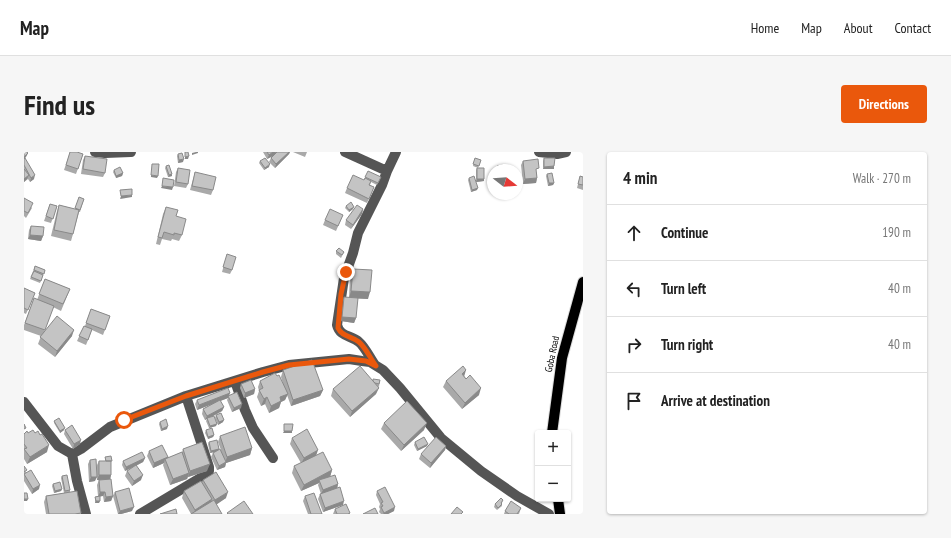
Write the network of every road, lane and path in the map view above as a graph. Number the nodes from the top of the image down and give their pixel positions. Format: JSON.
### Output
{"nodes":[{"id":1,"x":96,"y":152,"type":"edge"},
{"id":2,"x":131,"y":152,"type":"edge"},
{"id":3,"x":345,"y":152,"type":"edge"},
{"id":4,"x":396,"y":152,"type":"edge"},
{"id":5,"x":539,"y":152,"type":"edge"},
{"id":6,"x":566,"y":152,"type":"edge"},
{"id":7,"x":387,"y":171,"type":"junction"},
{"id":8,"x":583,"y":282,"type":"edge"},
{"id":9,"x":376,"y":366,"type":"junction"},
{"id":10,"x":235,"y":381,"type":"junction"},
{"id":11,"x":186,"y":396,"type":"junction"},
{"id":12,"x":24,"y":402,"type":"edge"},
{"id":13,"x":552,"y":430,"type":"edge"},
{"id":14,"x":72,"y":454,"type":"junction"},
{"id":15,"x":273,"y":458,"type":"dead end"},
{"id":16,"x":558,"y":502,"type":"edge"},
{"id":17,"x":86,"y":514,"type":"edge"},
{"id":18,"x":140,"y":514,"type":"edge"},
{"id":19,"x":549,"y":514,"type":"edge"},
{"id":20,"x":560,"y":514,"type":"edge"}],
"edges":[{"from":1,"to":2,"type":"street"},
{"from":3,"to":7,"type":"street"},
{"from":4,"to":7,"type":"street"},
{"from":5,"to":6,"type":"street"},
{"from":7,"to":9,"type":"street"},
{"from":8,"to":13,"type":"main road","name":"Goba Road"},
{"from":9,"to":10,"type":"street"},
{"from":9,"to":19,"type":"street"},
{"from":10,"to":11,"type":"street"},
{"from":10,"to":15,"type":"street"},
{"from":11,"to":14,"type":"street"},
{"from":11,"to":18,"type":"street"},
{"from":12,"to":14,"type":"street"},
{"from":14,"to":17,"type":"street"},
{"from":16,"to":20,"type":"main road"}]}
